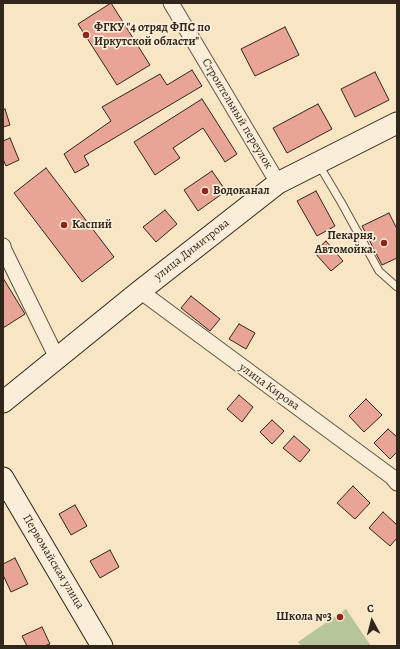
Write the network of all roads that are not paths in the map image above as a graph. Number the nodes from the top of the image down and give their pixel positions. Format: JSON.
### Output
{"nodes":[{"id":1,"x":171,"y":3,"type":"edge"},
{"id":2,"x":397,"y":123,"type":"edge"},
{"id":3,"x":318,"y":163,"type":"junction"},
{"id":4,"x":278,"y":183,"type":"junction"},
{"id":5,"x":3,"y":246,"type":"edge"},
{"id":6,"x":397,"y":286,"type":"edge"},
{"id":7,"x":140,"y":291,"type":"junction"},
{"id":8,"x":57,"y":358,"type":"junction"},
{"id":9,"x":3,"y":402,"type":"edge"},
{"id":10,"x":3,"y":478,"type":"edge"},
{"id":11,"x":397,"y":483,"type":"edge"},
{"id":12,"x":102,"y":646,"type":"edge"}],
"edges":[{"from":1,"to":4,"type":"street","name":"Строительный переулок"},
{"from":2,"to":3,"type":"street","name":"улица Димитрова"},
{"from":3,"to":4,"type":"street","name":"улица Димитрова"},
{"from":3,"to":6,"type":"lane"},
{"from":4,"to":7,"type":"street","name":"улица Димитрова"},
{"from":5,"to":8,"type":"street"},
{"from":7,"to":8,"type":"street","name":"улица Димитрова"},
{"from":7,"to":11,"type":"street","name":"улица Кирова"},
{"from":8,"to":9,"type":"street","name":"улица Димитрова"},
{"from":10,"to":12,"type":"street","name":"Первомайская улица"}]}
